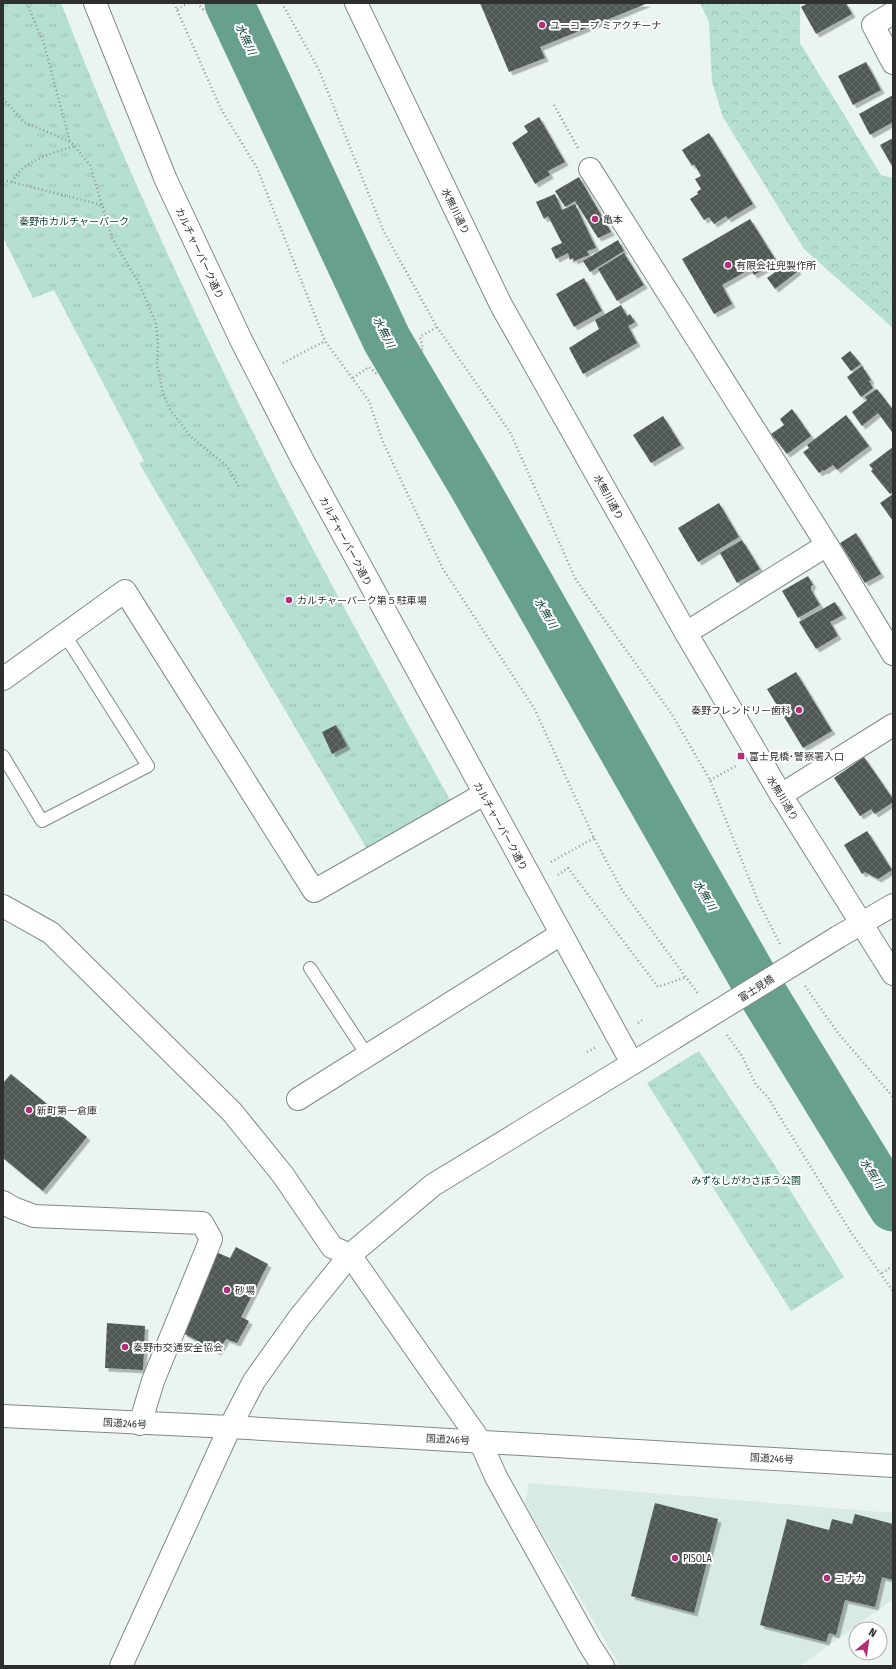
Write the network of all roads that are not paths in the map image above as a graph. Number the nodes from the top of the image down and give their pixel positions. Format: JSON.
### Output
{"nodes":[{"id":1,"x":95,"y":3,"type":"edge"},
{"id":2,"x":356,"y":3,"type":"edge"},
{"id":3,"x":893,"y":14,"type":"edge"},
{"id":4,"x":893,"y":63,"type":"edge"},
{"id":5,"x":590,"y":170,"type":"road end"},
{"id":6,"x":826,"y":545,"type":"junction"},
{"id":7,"x":686,"y":633,"type":"junction"},
{"id":8,"x":65,"y":635,"type":"junction"},
{"id":9,"x":893,"y":654,"type":"edge"},
{"id":10,"x":3,"y":679,"type":"edge"},
{"id":11,"x":893,"y":725,"type":"edge"},
{"id":12,"x":3,"y":756,"type":"edge"},
{"id":13,"x":484,"y":794,"type":"junction"},
{"id":14,"x":781,"y":795,"type":"junction"},
{"id":15,"x":893,"y":904,"type":"edge"},
{"id":16,"x":3,"y":906,"type":"edge"},
{"id":17,"x":861,"y":923,"type":"junction"},
{"id":18,"x":561,"y":934,"type":"junction"},
{"id":19,"x":310,"y":968,"type":"dead end"},
{"id":20,"x":893,"y":974,"type":"edge"},
{"id":21,"x":367,"y":1055,"type":"junction"},
{"id":22,"x":632,"y":1063,"type":"junction"},
{"id":23,"x":298,"y":1099,"type":"dead end"},
{"id":24,"x":3,"y":1202,"type":"edge"},
{"id":25,"x":350,"y":1255,"type":"junction"},
{"id":26,"x":3,"y":1416,"type":"edge"},
{"id":27,"x":140,"y":1424,"type":"junction"},
{"id":28,"x":230,"y":1427,"type":"junction"},
{"id":29,"x":480,"y":1441,"type":"junction"},
{"id":30,"x":893,"y":1466,"type":"edge"},
{"id":31,"x":121,"y":1666,"type":"edge"},
{"id":32,"x":603,"y":1666,"type":"edge"}],
"edges":[{"from":1,"to":13,"type":"main road","name":"カルチャーパーク通り"},
{"from":2,"to":7,"type":"main road","name":"水無川通り"},
{"from":3,"to":4,"type":"main road"},
{"from":5,"to":6,"type":"main road"},
{"from":6,"to":7,"type":"main road"},
{"from":6,"to":9,"type":"main road"},
{"from":7,"to":14,"type":"main road","name":"水無川通り"},
{"from":8,"to":10,"type":"main road"},
{"from":8,"to":12,"type":"lane"},
{"from":8,"to":13,"type":"main road"},
{"from":11,"to":14,"type":"main road"},
{"from":13,"to":18,"type":"main road","name":"カルチャーパーク通り"},
{"from":14,"to":17,"type":"main road","name":"水無川通り"},
{"from":15,"to":17,"type":"main road","name":"富士見橋"},
{"from":16,"to":25,"type":"main road"},
{"from":17,"to":20,"type":"main road","name":"水無川通り"},
{"from":17,"to":22,"type":"main road","name":"富士見橋","bridge":true},
{"from":18,"to":21,"type":"main road"},
{"from":18,"to":22,"type":"main road","name":"カルチャーパーク通り"},
{"from":19,"to":21,"type":"lane"},
{"from":21,"to":23,"type":"main road"},
{"from":22,"to":25,"type":"main road","name":"富士見橋"},
{"from":24,"to":27,"type":"main road"},
{"from":25,"to":28,"type":"main road","name":"富士見橋"},
{"from":25,"to":29,"type":"main road"},
{"from":26,"to":27,"type":"main road","name":"国道246号"},
{"from":27,"to":28,"type":"main road","name":"国道246号"},
{"from":28,"to":29,"type":"main road","name":"国道246号"},
{"from":28,"to":31,"type":"main road","name":"富士見橋"},
{"from":29,"to":30,"type":"main road","name":"国道246号"},
{"from":29,"to":32,"type":"main road"}]}
